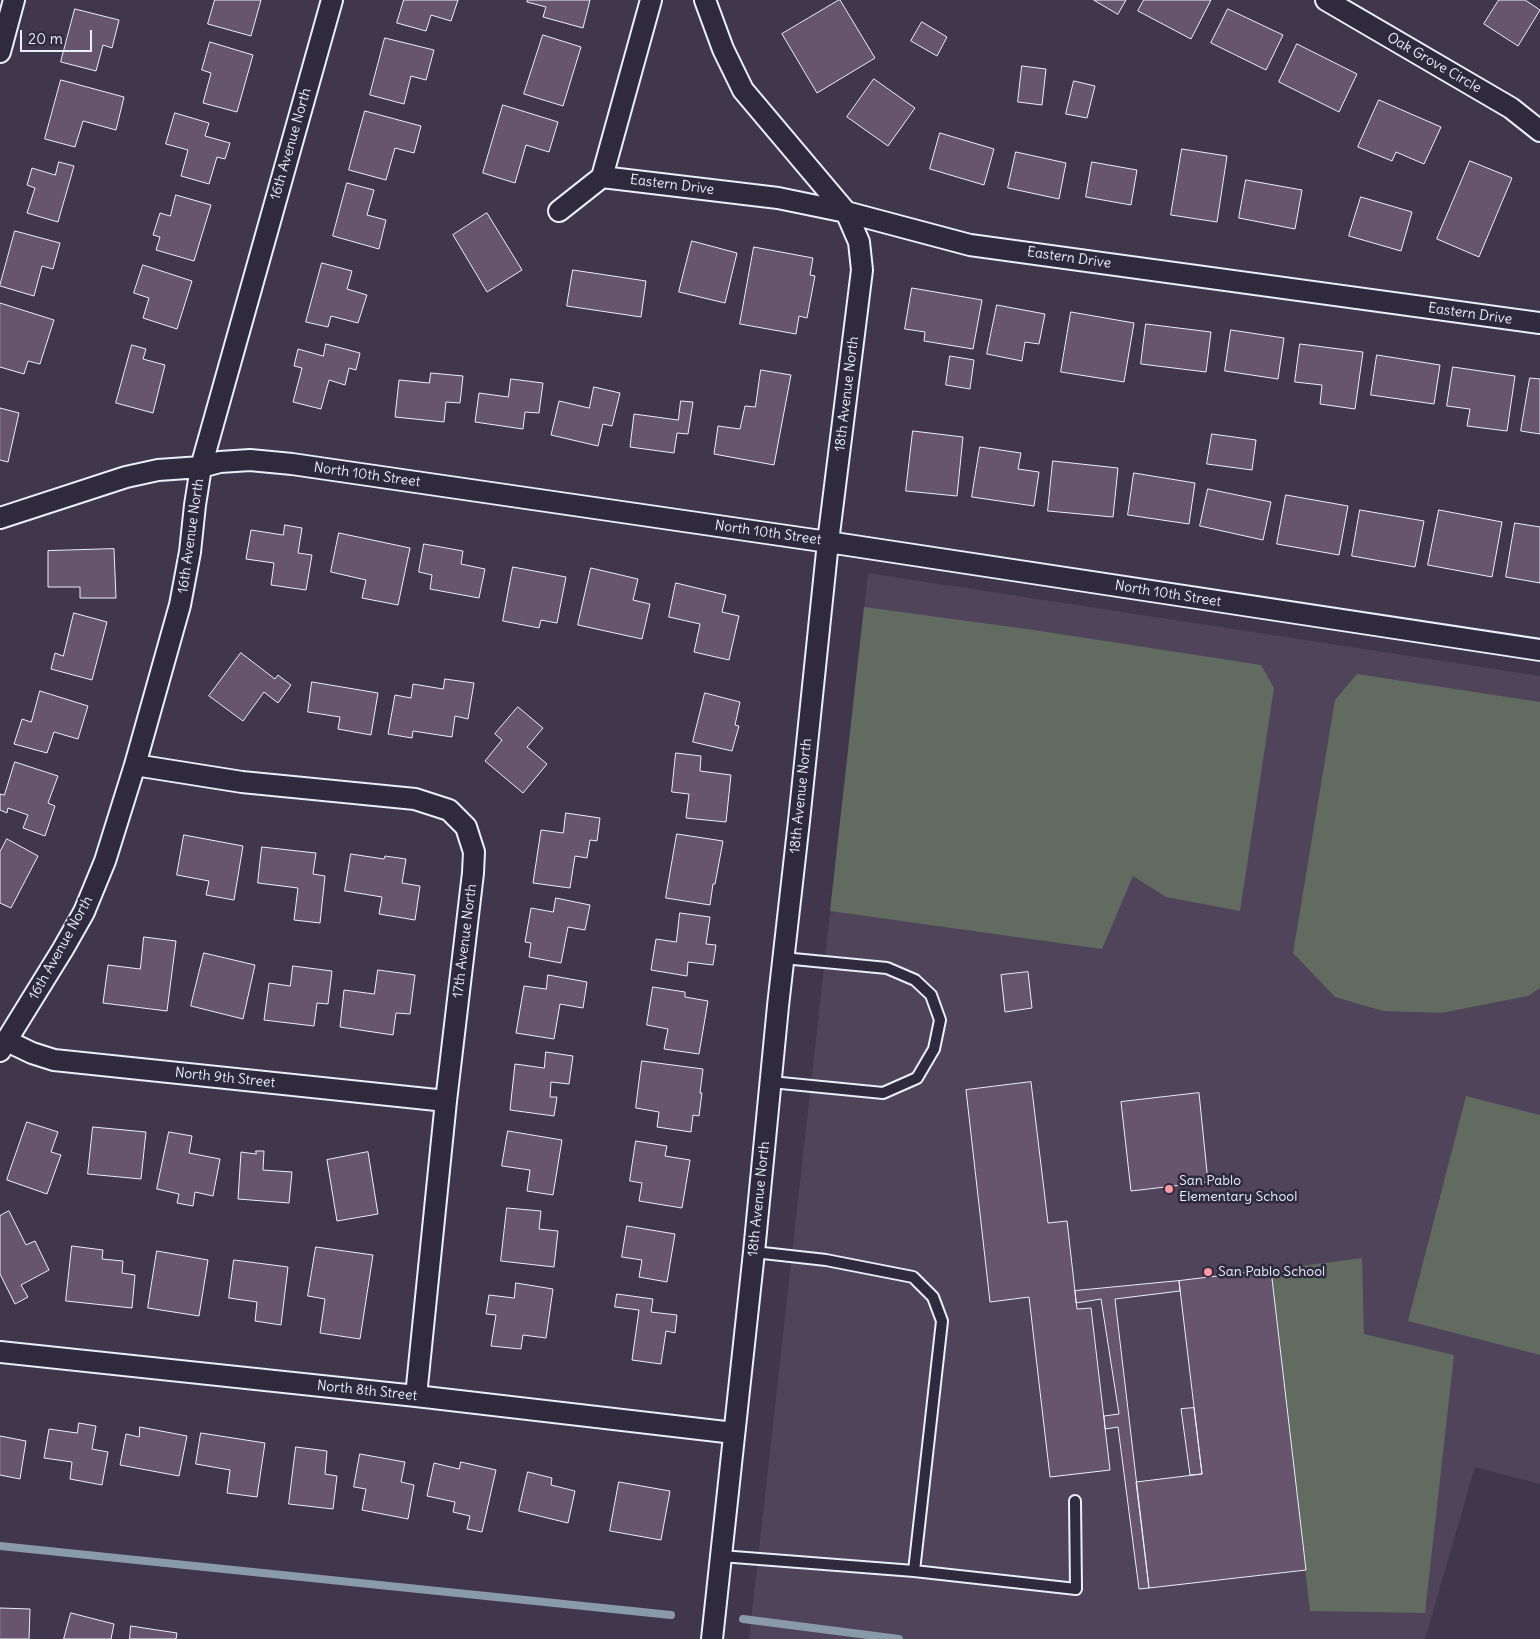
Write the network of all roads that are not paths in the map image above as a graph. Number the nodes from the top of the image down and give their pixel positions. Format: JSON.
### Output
{"nodes":[{"id":1,"x":14,"y":0,"type":"edge"},
{"id":2,"x":332,"y":0,"type":"edge"},
{"id":3,"x":651,"y":0,"type":"edge"},
{"id":4,"x":705,"y":0,"type":"edge"},
{"id":5,"x":1326,"y":0,"type":"edge"},
{"id":6,"x":0,"y":52,"type":"edge"},
{"id":7,"x":1540,"y":131,"type":"edge"},
{"id":8,"x":602,"y":177,"type":"junction"},
{"id":9,"x":558,"y":211,"type":"dead end"},
{"id":10,"x":846,"y":212,"type":"junction"},
{"id":11,"x":1540,"y":323,"type":"edge"},
{"id":12,"x":201,"y":467,"type":"junction"},
{"id":13,"x":0,"y":518,"type":"edge"},
{"id":14,"x":828,"y":542,"type":"junction"},
{"id":15,"x":1540,"y":650,"type":"edge"},
{"id":16,"x":135,"y":765,"type":"junction"},
{"id":17,"x":783,"y":958,"type":"junction"},
{"id":18,"x":4,"y":1046,"type":"edge"},
{"id":19,"x":770,"y":1082,"type":"junction"},
{"id":20,"x":446,"y":1101,"type":"junction"},
{"id":21,"x":754,"y":1252,"type":"junction"},
{"id":22,"x":0,"y":1352,"type":"edge"},
{"id":23,"x":416,"y":1396,"type":"junction"},
{"id":24,"x":734,"y":1433,"type":"junction"},
{"id":25,"x":1075,"y":1501,"type":"dead end"},
{"id":26,"x":721,"y":1556,"type":"junction"},
{"id":27,"x":914,"y":1571,"type":"junction"},
{"id":28,"x":712,"y":1639,"type":"edge"}],
"edges":[{"from":1,"to":6,"type":"street"},
{"from":2,"to":12,"type":"street","name":"16th Avenue North"},
{"from":3,"to":8,"type":"street"},
{"from":4,"to":10,"type":"street","name":"18th Avenue North"},
{"from":5,"to":7,"type":"street","name":"Oak Grove Circle"},
{"from":8,"to":9,"type":"street"},
{"from":8,"to":10,"type":"street","name":"Eastern Drive"},
{"from":10,"to":11,"type":"street","name":"Eastern Drive"},
{"from":10,"to":14,"type":"street","name":"18th Avenue North"},
{"from":12,"to":13,"type":"street","name":"North 10th Street"},
{"from":12,"to":14,"type":"street","name":"North 10th Street"},
{"from":12,"to":16,"type":"street","name":"16th Avenue North"},
{"from":14,"to":15,"type":"street","name":"North 10th Street"},
{"from":14,"to":17,"type":"street","name":"18th Avenue North"},
{"from":16,"to":18,"type":"street","name":"16th Avenue North"},
{"from":16,"to":20,"type":"street","name":"17th Avenue North"},
{"from":17,"to":19,"type":"street","name":"18th Avenue North"},
{"from":17,"to":19,"type":"lane"},
{"from":18,"to":20,"type":"street","name":"North 9th Street"},
{"from":19,"to":21,"type":"street","name":"18th Avenue North"},
{"from":20,"to":23,"type":"street","name":"17th Avenue North"},
{"from":21,"to":24,"type":"street","name":"18th Avenue North"},
{"from":21,"to":27,"type":"lane"},
{"from":22,"to":23,"type":"street","name":"North 8th Street"},
{"from":23,"to":24,"type":"street","name":"North 8th Street"},
{"from":24,"to":26,"type":"street","name":"18th Avenue North"},
{"from":25,"to":27,"type":"lane"},
{"from":26,"to":27,"type":"lane"},
{"from":26,"to":28,"type":"street","name":"18th Avenue North"}]}
